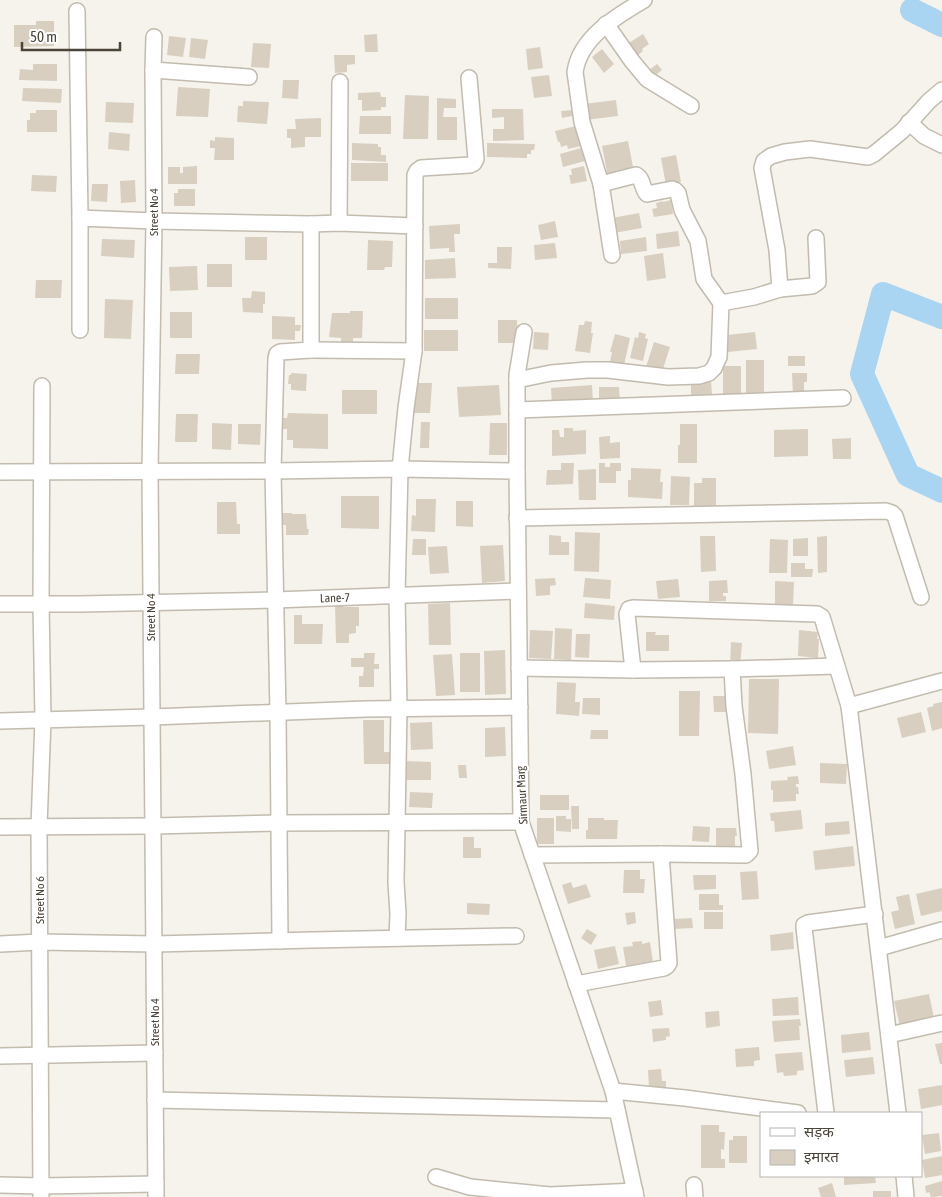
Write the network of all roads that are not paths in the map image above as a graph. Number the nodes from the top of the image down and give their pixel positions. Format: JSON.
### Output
{"nodes":[{"id":1,"x":644,"y":0,"type":"edge"},
{"id":2,"x":77,"y":11,"type":"dead end"},
{"id":3,"x":606,"y":24,"type":"junction"},
{"id":4,"x":154,"y":37,"type":"dead end"},
{"id":5,"x":153,"y":70,"type":"junction"},
{"id":6,"x":249,"y":76,"type":"dead end"},
{"id":7,"x":469,"y":78,"type":"dead end"},
{"id":8,"x":340,"y":82,"type":"dead end"},
{"id":9,"x":942,"y":90,"type":"edge"},
{"id":10,"x":691,"y":106,"type":"dead end"},
{"id":11,"x":909,"y":122,"type":"junction"},
{"id":12,"x":942,"y":145,"type":"edge"},
{"id":13,"x":601,"y":184,"type":"junction"},
{"id":14,"x":80,"y":218,"type":"junction"},
{"id":15,"x":154,"y":221,"type":"junction"},
{"id":16,"x":339,"y":223,"type":"junction"},
{"id":17,"x":311,"y":224,"type":"junction"},
{"id":18,"x":415,"y":226,"type":"junction"},
{"id":19,"x":816,"y":238,"type":"dead end"},
{"id":20,"x":612,"y":255,"type":"dead end"},
{"id":21,"x":780,"y":289,"type":"junction"},
{"id":22,"x":721,"y":303,"type":"junction"},
{"id":23,"x":80,"y":330,"type":"dead end"},
{"id":24,"x":524,"y":332,"type":"dead end"},
{"id":25,"x":310,"y":350,"type":"junction"},
{"id":26,"x":414,"y":351,"type":"junction"},
{"id":27,"x":517,"y":378,"type":"junction"},
{"id":28,"x":42,"y":386,"type":"dead end"},
{"id":29,"x":843,"y":398,"type":"dead end"},
{"id":30,"x":517,"y":410,"type":"junction"},
{"id":31,"x":400,"y":469,"type":"junction"},
{"id":32,"x":517,"y":470,"type":"junction"},
{"id":33,"x":150,"y":471,"type":"junction"},
{"id":34,"x":273,"y":471,"type":"junction"},
{"id":35,"x":0,"y":472,"type":"edge"},
{"id":36,"x":42,"y":472,"type":"junction"},
{"id":37,"x":517,"y":518,"type":"junction"},
{"id":38,"x":518,"y":591,"type":"junction"},
{"id":39,"x":397,"y":596,"type":"junction"},
{"id":40,"x":921,"y":596,"type":"dead end"},
{"id":41,"x":275,"y":600,"type":"junction"},
{"id":42,"x":151,"y":603,"type":"junction"},
{"id":43,"x":0,"y":604,"type":"edge"},
{"id":44,"x":41,"y":604,"type":"junction"},
{"id":45,"x":837,"y":666,"type":"junction"},
{"id":46,"x":520,"y":668,"type":"junction"},
{"id":47,"x":732,"y":669,"type":"junction"},
{"id":48,"x":633,"y":670,"type":"junction"},
{"id":49,"x":942,"y":681,"type":"edge"},
{"id":50,"x":849,"y":706,"type":"junction"},
{"id":51,"x":520,"y":707,"type":"junction"},
{"id":52,"x":399,"y":708,"type":"junction"},
{"id":53,"x":278,"y":713,"type":"junction"},
{"id":54,"x":152,"y":717,"type":"junction"},
{"id":55,"x":43,"y":720,"type":"junction"},
{"id":56,"x":0,"y":721,"type":"edge"},
{"id":57,"x":522,"y":822,"type":"junction"},
{"id":58,"x":279,"y":823,"type":"junction"},
{"id":59,"x":398,"y":823,"type":"junction"},
{"id":60,"x":0,"y":826,"type":"edge"},
{"id":61,"x":40,"y":826,"type":"junction"},
{"id":62,"x":153,"y":826,"type":"junction"},
{"id":63,"x":661,"y":854,"type":"junction"},
{"id":64,"x":532,"y":855,"type":"junction"},
{"id":65,"x":875,"y":914,"type":"junction"},
{"id":66,"x":942,"y":930,"type":"edge"},
{"id":67,"x":516,"y":936,"type":"dead end"},
{"id":68,"x":397,"y":938,"type":"junction"},
{"id":69,"x":280,"y":941,"type":"junction"},
{"id":70,"x":40,"y":942,"type":"junction"},
{"id":71,"x":0,"y":944,"type":"edge"},
{"id":72,"x":154,"y":944,"type":"junction"},
{"id":73,"x":878,"y":948,"type":"junction"},
{"id":74,"x":576,"y":984,"type":"junction"},
{"id":75,"x":942,"y":1023,"type":"edge"},
{"id":76,"x":889,"y":1035,"type":"junction"},
{"id":77,"x":155,"y":1052,"type":"junction"},
{"id":78,"x":40,"y":1054,"type":"junction"},
{"id":79,"x":0,"y":1056,"type":"edge"},
{"id":80,"x":613,"y":1091,"type":"junction"},
{"id":81,"x":156,"y":1100,"type":"junction"},
{"id":82,"x":617,"y":1110,"type":"junction"},
{"id":83,"x":790,"y":1112,"type":"edge"},
{"id":84,"x":826,"y":1112,"type":"edge"},
{"id":85,"x":894,"y":1112,"type":"edge"},
{"id":86,"x":436,"y":1177,"type":"dead end"},
{"id":87,"x":904,"y":1177,"type":"edge"},
{"id":88,"x":0,"y":1185,"type":"edge"},
{"id":89,"x":156,"y":1190,"type":"edge"},
{"id":90,"x":41,"y":1191,"type":"edge"},
{"id":91,"x":636,"y":1194,"type":"edge"},
{"id":92,"x":906,"y":1197,"type":"edge"}],
"edges":[{"from":1,"to":3,"type":"street"},
{"from":2,"to":14,"type":"street"},
{"from":3,"to":10,"type":"street"},
{"from":3,"to":13,"type":"street"},
{"from":4,"to":5,"type":"street","name":"Street No 4"},
{"from":5,"to":6,"type":"street"},
{"from":5,"to":15,"type":"street","name":"Street No 4"},
{"from":7,"to":18,"type":"street"},
{"from":8,"to":16,"type":"street"},
{"from":9,"to":11,"type":"street"},
{"from":11,"to":12,"type":"street"},
{"from":11,"to":21,"type":"street"},
{"from":13,"to":20,"type":"street"},
{"from":13,"to":22,"type":"street"},
{"from":14,"to":15,"type":"street"},
{"from":14,"to":23,"type":"street"},
{"from":15,"to":17,"type":"street"},
{"from":15,"to":33,"type":"street","name":"Street No 4"},
{"from":16,"to":17,"type":"street"},
{"from":16,"to":18,"type":"street"},
{"from":17,"to":25,"type":"street"},
{"from":18,"to":26,"type":"street"},
{"from":19,"to":21,"type":"street"},
{"from":21,"to":22,"type":"street"},
{"from":22,"to":27,"type":"street"},
{"from":24,"to":27,"type":"street","name":"Sirmaur Marg"},
{"from":25,"to":26,"type":"street"},
{"from":25,"to":34,"type":"street"},
{"from":26,"to":31,"type":"street"},
{"from":27,"to":30,"type":"street","name":"Sirmaur Marg"},
{"from":28,"to":36,"type":"street","name":"Street No 6"},
{"from":29,"to":30,"type":"street"},
{"from":30,"to":32,"type":"street","name":"Sirmaur Marg"},
{"from":31,"to":32,"type":"street"},
{"from":31,"to":34,"type":"street"},
{"from":31,"to":39,"type":"street"},
{"from":32,"to":37,"type":"street","name":"Sirmaur Marg"},
{"from":33,"to":34,"type":"street"},
{"from":33,"to":36,"type":"street"},
{"from":33,"to":42,"type":"street","name":"Street No 4"},
{"from":34,"to":41,"type":"street"},
{"from":35,"to":36,"type":"street"},
{"from":36,"to":44,"type":"street","name":"Street No 6"},
{"from":37,"to":38,"type":"street","name":"Sirmaur Marg"},
{"from":37,"to":40,"type":"street"},
{"from":38,"to":39,"type":"street","name":"Lane-7"},
{"from":38,"to":46,"type":"street","name":"Sirmaur Marg"},
{"from":39,"to":41,"type":"street","name":"Lane-7"},
{"from":39,"to":52,"type":"street"},
{"from":41,"to":42,"type":"street","name":"Lane-7"},
{"from":41,"to":53,"type":"street"},
{"from":42,"to":44,"type":"street","name":"Lane-7"},
{"from":42,"to":54,"type":"street","name":"Street No 4"},
{"from":43,"to":44,"type":"street","name":"Lane-7"},
{"from":44,"to":55,"type":"street","name":"Street No 6"},
{"from":45,"to":47,"type":"street"},
{"from":45,"to":48,"type":"street"},
{"from":45,"to":50,"type":"street"},
{"from":46,"to":48,"type":"street"},
{"from":46,"to":51,"type":"street","name":"Sirmaur Marg"},
{"from":47,"to":48,"type":"street"},
{"from":47,"to":63,"type":"street"},
{"from":49,"to":50,"type":"street"},
{"from":50,"to":65,"type":"street"},
{"from":51,"to":52,"type":"street"},
{"from":51,"to":57,"type":"street","name":"Sirmaur Marg"},
{"from":52,"to":53,"type":"street"},
{"from":52,"to":59,"type":"street"},
{"from":53,"to":54,"type":"street"},
{"from":53,"to":58,"type":"street"},
{"from":54,"to":55,"type":"street"},
{"from":54,"to":62,"type":"street","name":"Street No 4"},
{"from":55,"to":56,"type":"street"},
{"from":55,"to":61,"type":"street","name":"Street No 6"},
{"from":57,"to":59,"type":"street"},
{"from":57,"to":64,"type":"street","name":"Sirmaur Marg"},
{"from":58,"to":59,"type":"street"},
{"from":58,"to":62,"type":"street"},
{"from":58,"to":69,"type":"street"},
{"from":59,"to":68,"type":"street"},
{"from":60,"to":61,"type":"street"},
{"from":61,"to":62,"type":"street"},
{"from":61,"to":70,"type":"street","name":"Street No 6"},
{"from":62,"to":72,"type":"street","name":"Street No 4"},
{"from":63,"to":64,"type":"street"},
{"from":63,"to":74,"type":"street"},
{"from":64,"to":74,"type":"street","name":"Sirmaur Marg"},
{"from":65,"to":73,"type":"street"},
{"from":65,"to":84,"type":"street"},
{"from":66,"to":73,"type":"street"},
{"from":67,"to":68,"type":"street"},
{"from":68,"to":69,"type":"street"},
{"from":69,"to":72,"type":"street"},
{"from":70,"to":71,"type":"street"},
{"from":70,"to":72,"type":"street"},
{"from":70,"to":78,"type":"street","name":"Street No 6"},
{"from":72,"to":77,"type":"street","name":"Street No 4"},
{"from":73,"to":76,"type":"street"},
{"from":74,"to":80,"type":"street","name":"Sirmaur Marg"},
{"from":75,"to":76,"type":"street"},
{"from":76,"to":85,"type":"street"},
{"from":77,"to":78,"type":"street"},
{"from":77,"to":81,"type":"street","name":"Street No 4"},
{"from":78,"to":79,"type":"street"},
{"from":78,"to":90,"type":"street","name":"Street No 6"},
{"from":80,"to":82,"type":"street","name":"Sirmaur Marg"},
{"from":80,"to":83,"type":"street"},
{"from":81,"to":82,"type":"street"},
{"from":81,"to":89,"type":"street","name":"Street No 4"},
{"from":82,"to":91,"type":"street","name":"Sirmaur Marg"},
{"from":86,"to":91,"type":"street"},
{"from":87,"to":92,"type":"street"},
{"from":88,"to":90,"type":"street"},
{"from":89,"to":90,"type":"street"}]}
